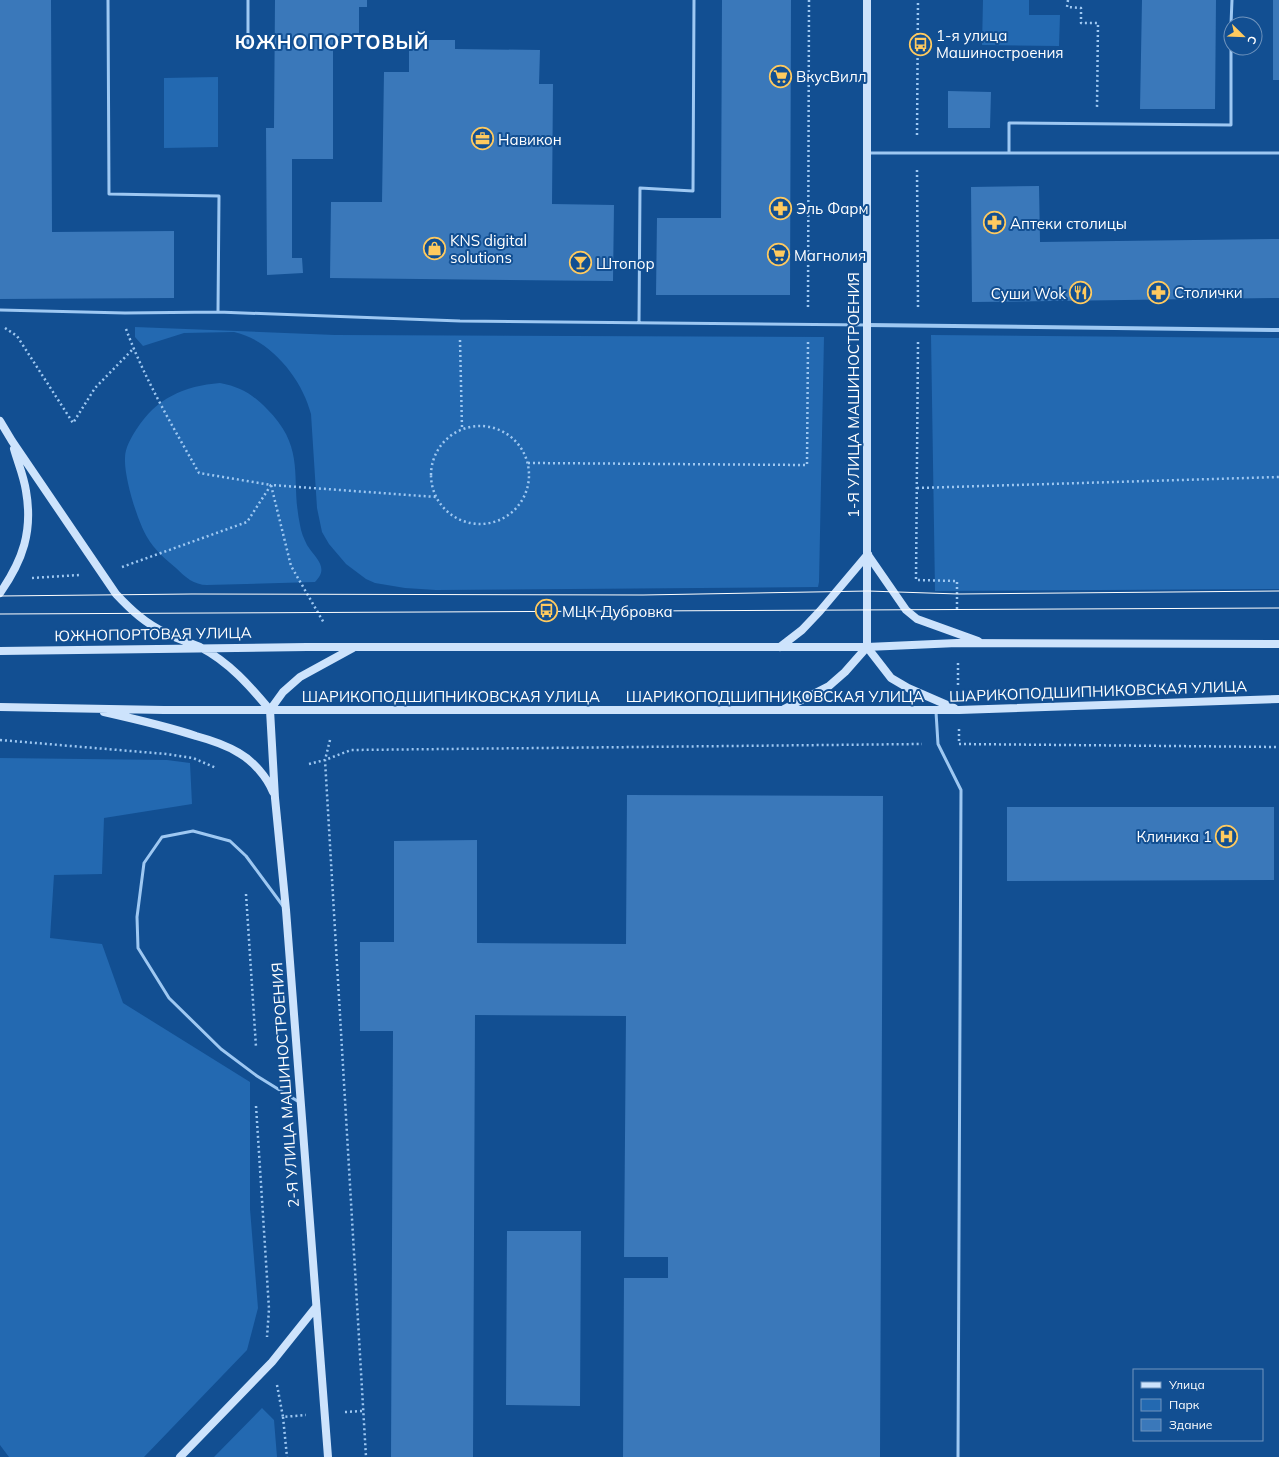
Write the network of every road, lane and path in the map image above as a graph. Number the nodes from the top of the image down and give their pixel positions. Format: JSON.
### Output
{"nodes":[{"id":1,"x":108,"y":0,"type":"edge"},
{"id":2,"x":248,"y":0,"type":"edge"},
{"id":3,"x":694,"y":0,"type":"edge"},
{"id":4,"x":809,"y":0,"type":"edge"},
{"id":5,"x":867,"y":0,"type":"edge"},
{"id":6,"x":918,"y":0,"type":"edge"},
{"id":7,"x":1068,"y":0,"type":"edge"},
{"id":8,"x":1232,"y":0,"type":"edge"},
{"id":9,"x":1231,"y":16,"type":"edge"},
{"id":10,"x":248,"y":43,"type":"dead end"},
{"id":11,"x":1231,"y":56,"type":"edge"},
{"id":12,"x":1097,"y":123,"type":"junction"},
{"id":13,"x":867,"y":153,"type":"junction"},
{"id":14,"x":1009,"y":153,"type":"junction"},
{"id":15,"x":1279,"y":153,"type":"edge"},
{"id":16,"x":917,"y":154,"type":"junction"},
{"id":17,"x":0,"y":310,"type":"edge"},
{"id":18,"x":218,"y":312,"type":"junction"},
{"id":19,"x":125,"y":313,"type":"junction"},
{"id":20,"x":638,"y":323,"type":"junction"},
{"id":21,"x":0,"y":324,"type":"edge"},
{"id":22,"x":808,"y":325,"type":"junction"},
{"id":23,"x":867,"y":325,"type":"junction"},
{"id":24,"x":918,"y":326,"type":"junction"},
{"id":25,"x":1279,"y":330,"type":"edge"},
{"id":26,"x":460,"y":340,"type":"dead end"},
{"id":27,"x":133,"y":349,"type":"junction"},
{"id":28,"x":0,"y":420,"type":"edge"},
{"id":29,"x":462,"y":428,"type":"junction"},
{"id":30,"x":12,"y":441,"type":"junction"},
{"id":31,"x":528,"y":463,"type":"junction"},
{"id":32,"x":1279,"y":477,"type":"edge"},
{"id":33,"x":271,"y":485,"type":"junction"},
{"id":34,"x":918,"y":488,"type":"junction"},
{"id":35,"x":436,"y":497,"type":"junction"},
{"id":36,"x":160,"y":553,"type":"dead end"},
{"id":37,"x":868,"y":554,"type":"junction"},
{"id":38,"x":0,"y":593,"type":"edge"},
{"id":39,"x":956,"y":609,"type":"dead end"},
{"id":40,"x":324,"y":623,"type":"dead end"},
{"id":41,"x":984,"y":644,"type":"junction"},
{"id":42,"x":1279,"y":644,"type":"edge"},
{"id":43,"x":201,"y":647,"type":"junction"},
{"id":44,"x":354,"y":647,"type":"junction"},
{"id":45,"x":780,"y":647,"type":"junction"},
{"id":46,"x":867,"y":647,"type":"junction"},
{"id":47,"x":0,"y":651,"type":"edge"},
{"id":48,"x":1279,"y":699,"type":"edge"},
{"id":49,"x":0,"y":707,"type":"edge"},
{"id":50,"x":86,"y":708,"type":"junction"},
{"id":51,"x":270,"y":710,"type":"junction"},
{"id":52,"x":782,"y":710,"type":"junction"},
{"id":53,"x":936,"y":710,"type":"junction"},
{"id":54,"x":959,"y":710,"type":"junction"},
{"id":55,"x":0,"y":740,"type":"edge"},
{"id":56,"x":330,"y":740,"type":"dead end"},
{"id":57,"x":938,"y":744,"type":"junction"},
{"id":58,"x":959,"y":744,"type":"dead end"},
{"id":59,"x":326,"y":760,"type":"junction"},
{"id":60,"x":309,"y":764,"type":"dead end"},
{"id":61,"x":216,"y":768,"type":"dead end"},
{"id":62,"x":275,"y":798,"type":"junction"},
{"id":63,"x":246,"y":894,"type":"dead end"},
{"id":64,"x":286,"y":910,"type":"junction"},
{"id":65,"x":256,"y":1047,"type":"dead end"},
{"id":66,"x":300,"y":1103,"type":"junction"},
{"id":67,"x":256,"y":1106,"type":"dead end"},
{"id":68,"x":316,"y":1307,"type":"junction"},
{"id":69,"x":272,"y":1362,"type":"junction"},
{"id":70,"x":362,"y":1411,"type":"junction"},
{"id":71,"x":325,"y":1413,"type":"junction"},
{"id":72,"x":283,"y":1417,"type":"junction"},
{"id":73,"x":180,"y":1457,"type":"edge"},
{"id":74,"x":287,"y":1457,"type":"edge"},
{"id":75,"x":328,"y":1457,"type":"edge"},
{"id":76,"x":366,"y":1457,"type":"edge"},
{"id":77,"x":958,"y":1457,"type":"edge"}],
"edges":[{"from":1,"to":18,"type":"lane"},
{"from":2,"to":10,"type":"lane"},
{"from":3,"to":20,"type":"lane"},
{"from":4,"to":22,"type":"path"},
{"from":5,"to":13,"type":"main road","name":"1-Я УЛИЦА МАШИНОСТРОЕНИЯ"},
{"from":6,"to":16,"type":"path"},
{"from":7,"to":12,"type":"path"},
{"from":8,"to":9,"type":"lane"},
{"from":11,"to":12,"type":"lane"},
{"from":12,"to":14,"type":"lane"},
{"from":13,"to":16,"type":"lane"},
{"from":13,"to":23,"type":"main road","name":"1-Я УЛИЦА МАШИНОСТРОЕНИЯ"},
{"from":14,"to":15,"type":"lane"},
{"from":14,"to":16,"type":"lane"},
{"from":16,"to":24,"type":"path"},
{"from":17,"to":19,"type":"lane"},
{"from":18,"to":19,"type":"lane"},
{"from":18,"to":20,"type":"lane"},
{"from":19,"to":27,"type":"path"},
{"from":20,"to":22,"type":"lane"},
{"from":21,"to":27,"type":"path"},
{"from":22,"to":23,"type":"lane"},
{"from":22,"to":31,"type":"path"},
{"from":23,"to":24,"type":"street"},
{"from":23,"to":37,"type":"main road","name":"1-Я УЛИЦА МАШИНОСТРОЕНИЯ"},
{"from":24,"to":25,"type":"street"},
{"from":24,"to":34,"type":"path"},
{"from":26,"to":29,"type":"path"},
{"from":27,"to":33,"type":"path"},
{"from":28,"to":30,"type":"main road"},
{"from":29,"to":31,"type":"path"},
{"from":29,"to":35,"type":"path"},
{"from":30,"to":38,"type":"main road"},
{"from":30,"to":43,"type":"main road"},
{"from":31,"to":35,"type":"path"},
{"from":32,"to":34,"type":"path"},
{"from":33,"to":35,"type":"path"},
{"from":33,"to":36,"type":"path"},
{"from":33,"to":40,"type":"path"},
{"from":34,"to":39,"type":"path"},
{"from":37,"to":41,"type":"main road"},
{"from":37,"to":45,"type":"main road"},
{"from":37,"to":46,"type":"main road","name":"1-Я УЛИЦА МАШИНОСТРОЕНИЯ"},
{"from":41,"to":42,"type":"main road"},
{"from":41,"to":46,"type":"main road"},
{"from":43,"to":44,"type":"main road","name":"ЮЖНОПОРТОВАЯ УЛИЦА"},
{"from":43,"to":47,"type":"main road","name":"ЮЖНОПОРТОВАЯ УЛИЦА"},
{"from":43,"to":51,"type":"main road"},
{"from":44,"to":45,"type":"main road"},
{"from":44,"to":51,"type":"main road"},
{"from":45,"to":46,"type":"main road"},
{"from":46,"to":52,"type":"main road"},
{"from":46,"to":54,"type":"main road"},
{"from":48,"to":54,"type":"main road","name":"ШАРИКОПОДШИПНИКОВСКАЯ УЛИЦА"},
{"from":49,"to":50,"type":"main road"},
{"from":50,"to":51,"type":"main road"},
{"from":50,"to":62,"type":"main road"},
{"from":51,"to":52,"type":"main road","name":"ШАРИКОПОДШИПНИКОВСКАЯ УЛИЦА"},
{"from":51,"to":62,"type":"main road","name":"2-Я УЛИЦА МАШИНОСТРОЕНИЯ"},
{"from":52,"to":53,"type":"main road","name":"ШАРИКОПОДШИПНИКОВСКАЯ УЛИЦА"},
{"from":53,"to":54,"type":"main road","name":"ШАРИКОПОДШИПНИКОВСКАЯ УЛИЦА"},
{"from":53,"to":57,"type":"lane"},
{"from":55,"to":61,"type":"path"},
{"from":56,"to":59,"type":"path"},
{"from":57,"to":58,"type":"path"},
{"from":57,"to":59,"type":"path"},
{"from":57,"to":77,"type":"lane"},
{"from":59,"to":60,"type":"path"},
{"from":59,"to":70,"type":"path"},
{"from":62,"to":64,"type":"main road","name":"2-Я УЛИЦА МАШИНОСТРОЕНИЯ"},
{"from":63,"to":65,"type":"path"},
{"from":64,"to":66,"type":"main road","name":"2-Я УЛИЦА МАШИНОСТРОЕНИЯ"},
{"from":64,"to":66,"type":"lane"},
{"from":66,"to":68,"type":"main road","name":"2-Я УЛИЦА МАШИНОСТРОЕНИЯ"},
{"from":67,"to":69,"type":"path"},
{"from":68,"to":69,"type":"main road"},
{"from":68,"to":71,"type":"main road","name":"2-Я УЛИЦА МАШИНОСТРОЕНИЯ"},
{"from":69,"to":72,"type":"path"},
{"from":69,"to":73,"type":"main road"},
{"from":70,"to":71,"type":"path"},
{"from":70,"to":76,"type":"path"},
{"from":71,"to":72,"type":"path"},
{"from":71,"to":75,"type":"main road","name":"2-Я УЛИЦА МАШИНОСТРОЕНИЯ"},
{"from":72,"to":74,"type":"path"}]}
